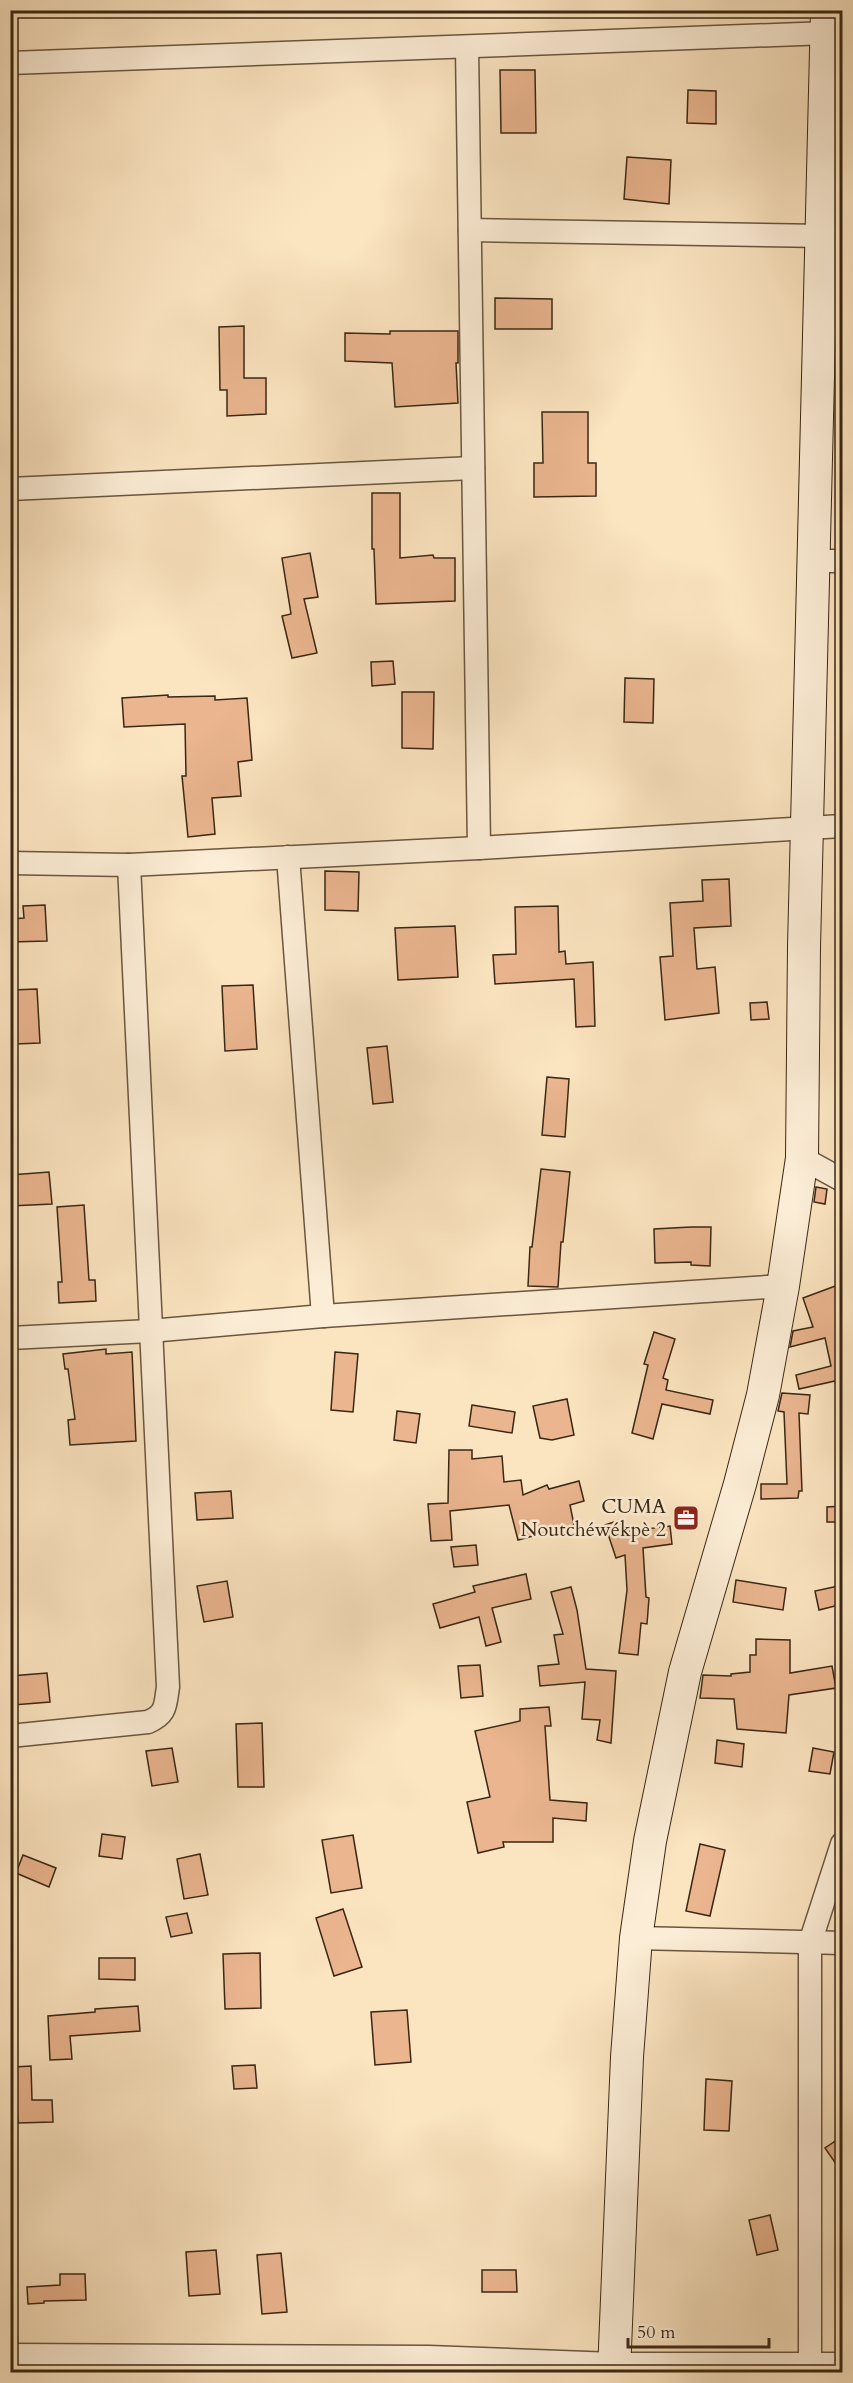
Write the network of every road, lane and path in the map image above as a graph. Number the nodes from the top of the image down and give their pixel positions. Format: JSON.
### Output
{"nodes":[{"id":1,"x":828,"y":22,"type":"edge"},
{"id":2,"x":467,"y":48,"type":"junction"},
{"id":3,"x":10,"y":63,"type":"edge"},
{"id":4,"x":470,"y":230,"type":"junction"},
{"id":5,"x":823,"y":236,"type":"junction"},
{"id":6,"x":832,"y":272,"type":"edge"},
{"id":7,"x":473,"y":468,"type":"junction"},
{"id":8,"x":10,"y":489,"type":"edge"},
{"id":9,"x":829,"y":561,"type":"edge"},
{"id":10,"x":843,"y":826,"type":"edge"},
{"id":11,"x":808,"y":830,"type":"junction"},
{"id":12,"x":479,"y":848,"type":"junction"},
{"id":13,"x":288,"y":857,"type":"junction"},
{"id":14,"x":10,"y":863,"type":"edge"},
{"id":15,"x":129,"y":865,"type":"junction"},
{"id":16,"x":802,"y":1158,"type":"junction"},
{"id":17,"x":843,"y":1180,"type":"edge"},
{"id":18,"x":783,"y":1286,"type":"junction"},
{"id":19,"x":323,"y":1316,"type":"junction"},
{"id":20,"x":150,"y":1331,"type":"junction"},
{"id":21,"x":10,"y":1338,"type":"edge"},
{"id":22,"x":10,"y":1736,"type":"edge"},
{"id":23,"x":843,"y":1844,"type":"edge"},
{"id":24,"x":636,"y":1938,"type":"junction"},
{"id":25,"x":810,"y":1942,"type":"junction"},
{"id":26,"x":843,"y":1943,"type":"edge"},
{"id":27,"x":10,"y":2355,"type":"edge"},
{"id":28,"x":810,"y":2364,"type":"junction"},
{"id":29,"x":843,"y":2364,"type":"edge"},
{"id":30,"x":614,"y":2368,"type":"edge"}],
"edges":[{"from":1,"to":2,"type":"street"},
{"from":1,"to":5,"type":"main road"},
{"from":2,"to":3,"type":"street"},
{"from":2,"to":4,"type":"street"},
{"from":4,"to":5,"type":"street"},
{"from":4,"to":7,"type":"street"},
{"from":5,"to":6,"type":"main road"},
{"from":6,"to":9,"type":"main road"},
{"from":7,"to":8,"type":"street"},
{"from":7,"to":12,"type":"street"},
{"from":9,"to":11,"type":"main road"},
{"from":10,"to":11,"type":"street"},
{"from":11,"to":12,"type":"street"},
{"from":11,"to":16,"type":"main road"},
{"from":12,"to":13,"type":"street"},
{"from":13,"to":15,"type":"street"},
{"from":13,"to":19,"type":"street"},
{"from":14,"to":15,"type":"street"},
{"from":15,"to":20,"type":"street"},
{"from":16,"to":17,"type":"street"},
{"from":16,"to":18,"type":"main road"},
{"from":18,"to":19,"type":"street"},
{"from":18,"to":24,"type":"main road"},
{"from":19,"to":20,"type":"street"},
{"from":20,"to":21,"type":"street"},
{"from":20,"to":22,"type":"street"},
{"from":23,"to":25,"type":"street"},
{"from":24,"to":25,"type":"street"},
{"from":24,"to":30,"type":"main road"},
{"from":25,"to":26,"type":"street"},
{"from":25,"to":28,"type":"street"},
{"from":27,"to":30,"type":"street"},
{"from":28,"to":29,"type":"street"},
{"from":28,"to":30,"type":"street"}]}
